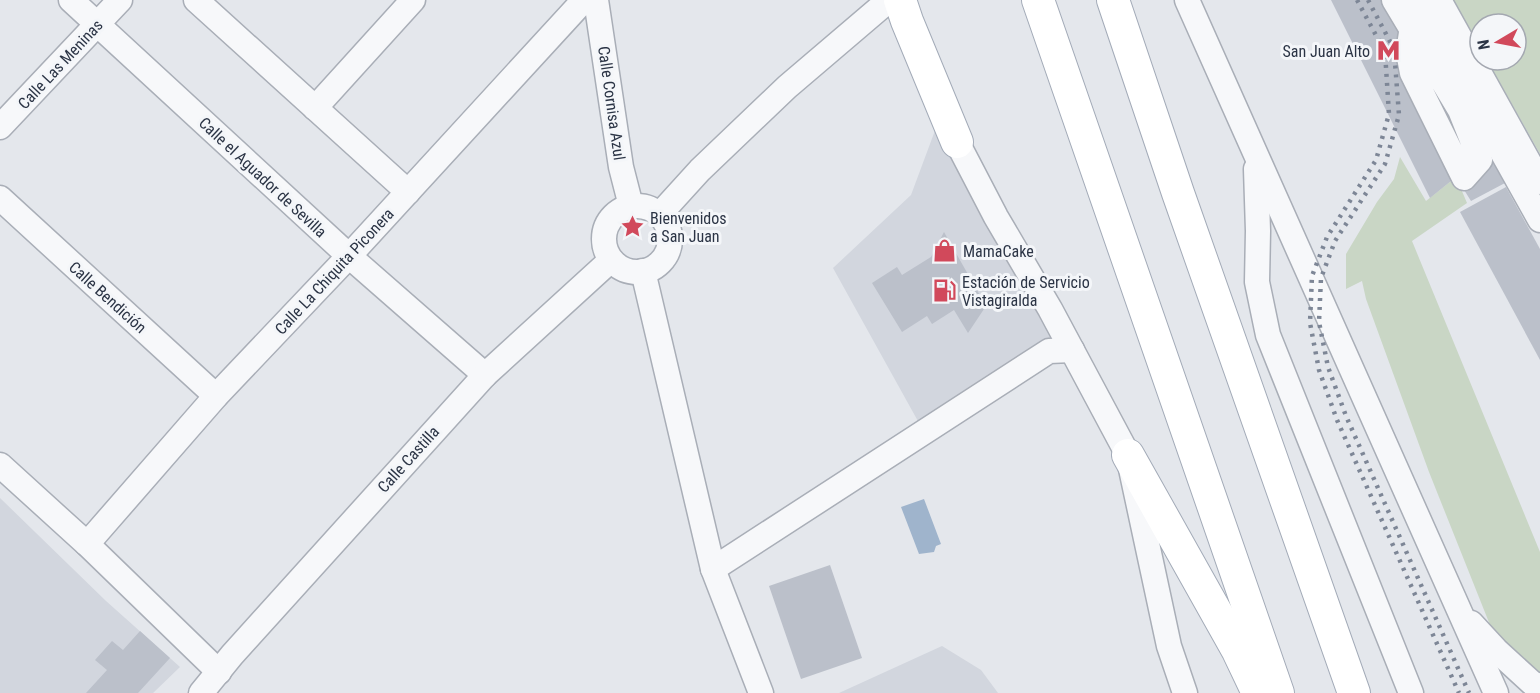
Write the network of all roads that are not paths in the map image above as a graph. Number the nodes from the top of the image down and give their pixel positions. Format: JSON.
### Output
{"nodes":[{"id":1,"x":71,"y":0,"type":"edge"},
{"id":2,"x":120,"y":0,"type":"edge"},
{"id":3,"x":196,"y":0,"type":"edge"},
{"id":4,"x":413,"y":0,"type":"edge"},
{"id":5,"x":584,"y":0,"type":"edge"},
{"id":6,"x":596,"y":0,"type":"edge"},
{"id":7,"x":889,"y":0,"type":"edge"},
{"id":8,"x":900,"y":0,"type":"edge"},
{"id":9,"x":1038,"y":0,"type":"edge"},
{"id":10,"x":1113,"y":0,"type":"edge"},
{"id":11,"x":1187,"y":0,"type":"edge"},
{"id":12,"x":1394,"y":0,"type":"edge"},
{"id":13,"x":1415,"y":0,"type":"edge"},
{"id":14,"x":1439,"y":0,"type":"edge"},
{"id":15,"x":98,"y":25,"type":"junction"},
{"id":16,"x":315,"y":108,"type":"junction"},
{"id":17,"x":0,"y":128,"type":"edge"},
{"id":18,"x":957,"y":142,"type":"joint"},
{"id":19,"x":1255,"y":156,"type":"junction"},
{"id":20,"x":1540,"y":180,"type":"edge"},
{"id":21,"x":408,"y":192,"type":"junction"},
{"id":22,"x":0,"y":198,"type":"edge"},
{"id":23,"x":631,"y":206,"type":"junction"},
{"id":24,"x":660,"y":214,"type":"junction"},
{"id":25,"x":1540,"y":220,"type":"edge"},
{"id":26,"x":349,"y":256,"type":"junction"},
{"id":27,"x":611,"y":260,"type":"junction"},
{"id":28,"x":643,"y":272,"type":"junction"},
{"id":29,"x":1050,"y":309,"type":"junction"},
{"id":30,"x":1072,"y":350,"type":"junction"},
{"id":31,"x":484,"y":375,"type":"junction"},
{"id":32,"x":216,"y":396,"type":"junction"},
{"id":33,"x":1128,"y":455,"type":"junction"},
{"id":34,"x":0,"y":465,"type":"edge"},
{"id":35,"x":817,"y":502,"type":"junction"},
{"id":36,"x":87,"y":544,"type":"junction"},
{"id":37,"x":713,"y":569,"type":"junction"},
{"id":38,"x":1458,"y":609,"type":"junction"},
{"id":39,"x":219,"y":672,"type":"junction"},
{"id":40,"x":1540,"y":686,"type":"edge"},
{"id":41,"x":201,"y":693,"type":"edge"},
{"id":42,"x":761,"y":693,"type":"edge"},
{"id":43,"x":1185,"y":693,"type":"edge"},
{"id":44,"x":1258,"y":693,"type":"edge"},
{"id":45,"x":1278,"y":693,"type":"edge"},
{"id":46,"x":1354,"y":693,"type":"edge"},
{"id":47,"x":1411,"y":693,"type":"edge"},
{"id":48,"x":1496,"y":693,"type":"edge"}],
"edges":[{"from":1,"to":15,"type":"street","name":"Calle el Aguador de Sevilla"},
{"from":2,"to":15,"type":"street","name":"Calle Las Meninas"},
{"from":3,"to":16,"type":"street"},
{"from":4,"to":16,"type":"street"},
{"from":5,"to":21,"type":"street","name":"Calle La Chiquita Piconera"},
{"from":6,"to":23,"type":"street","name":"Calle Cornisa Azul"},
{"from":7,"to":24,"type":"street"},
{"from":8,"to":18,"type":"main road"},
{"from":9,"to":45,"type":"main road"},
{"from":10,"to":46,"type":"main road"},
{"from":11,"to":19,"type":"street"},
{"from":12,"to":13,"type":"street"},
{"from":13,"to":25,"type":"street"},
{"from":14,"to":20,"type":"street"},
{"from":15,"to":17,"type":"street","name":"Calle Las Meninas"},
{"from":15,"to":26,"type":"street","name":"Calle el Aguador de Sevilla"},
{"from":16,"to":21,"type":"street"},
{"from":18,"to":29,"type":"street"},
{"from":19,"to":38,"type":"street"},
{"from":19,"to":47,"type":"street"},
{"from":21,"to":26,"type":"street","name":"Calle La Chiquita Piconera"},
{"from":22,"to":32,"type":"street","name":"Calle Bendición"},
{"from":23,"to":24,"type":"street"},
{"from":23,"to":27,"type":"street"},
{"from":24,"to":28,"type":"street"},
{"from":26,"to":31,"type":"street","name":"Calle el Aguador de Sevilla"},
{"from":26,"to":32,"type":"street","name":"Calle La Chiquita Piconera"},
{"from":27,"to":28,"type":"street"},
{"from":27,"to":31,"type":"street","name":"Calle Castilla"},
{"from":28,"to":37,"type":"street"},
{"from":29,"to":30,"type":"street"},
{"from":29,"to":35,"type":"street"},
{"from":30,"to":33,"type":"street"},
{"from":30,"to":35,"type":"street"},
{"from":31,"to":39,"type":"street","name":"Calle Castilla"},
{"from":32,"to":36,"type":"street","name":"Calle La Chiquita Piconera"},
{"from":33,"to":43,"type":"street"},
{"from":33,"to":44,"type":"main road"},
{"from":34,"to":36,"type":"street"},
{"from":35,"to":37,"type":"street"},
{"from":36,"to":39,"type":"street"},
{"from":37,"to":42,"type":"street"},
{"from":38,"to":40,"type":"street"},
{"from":38,"to":48,"type":"street"},
{"from":39,"to":41,"type":"street","name":"Calle Castilla"}]}
